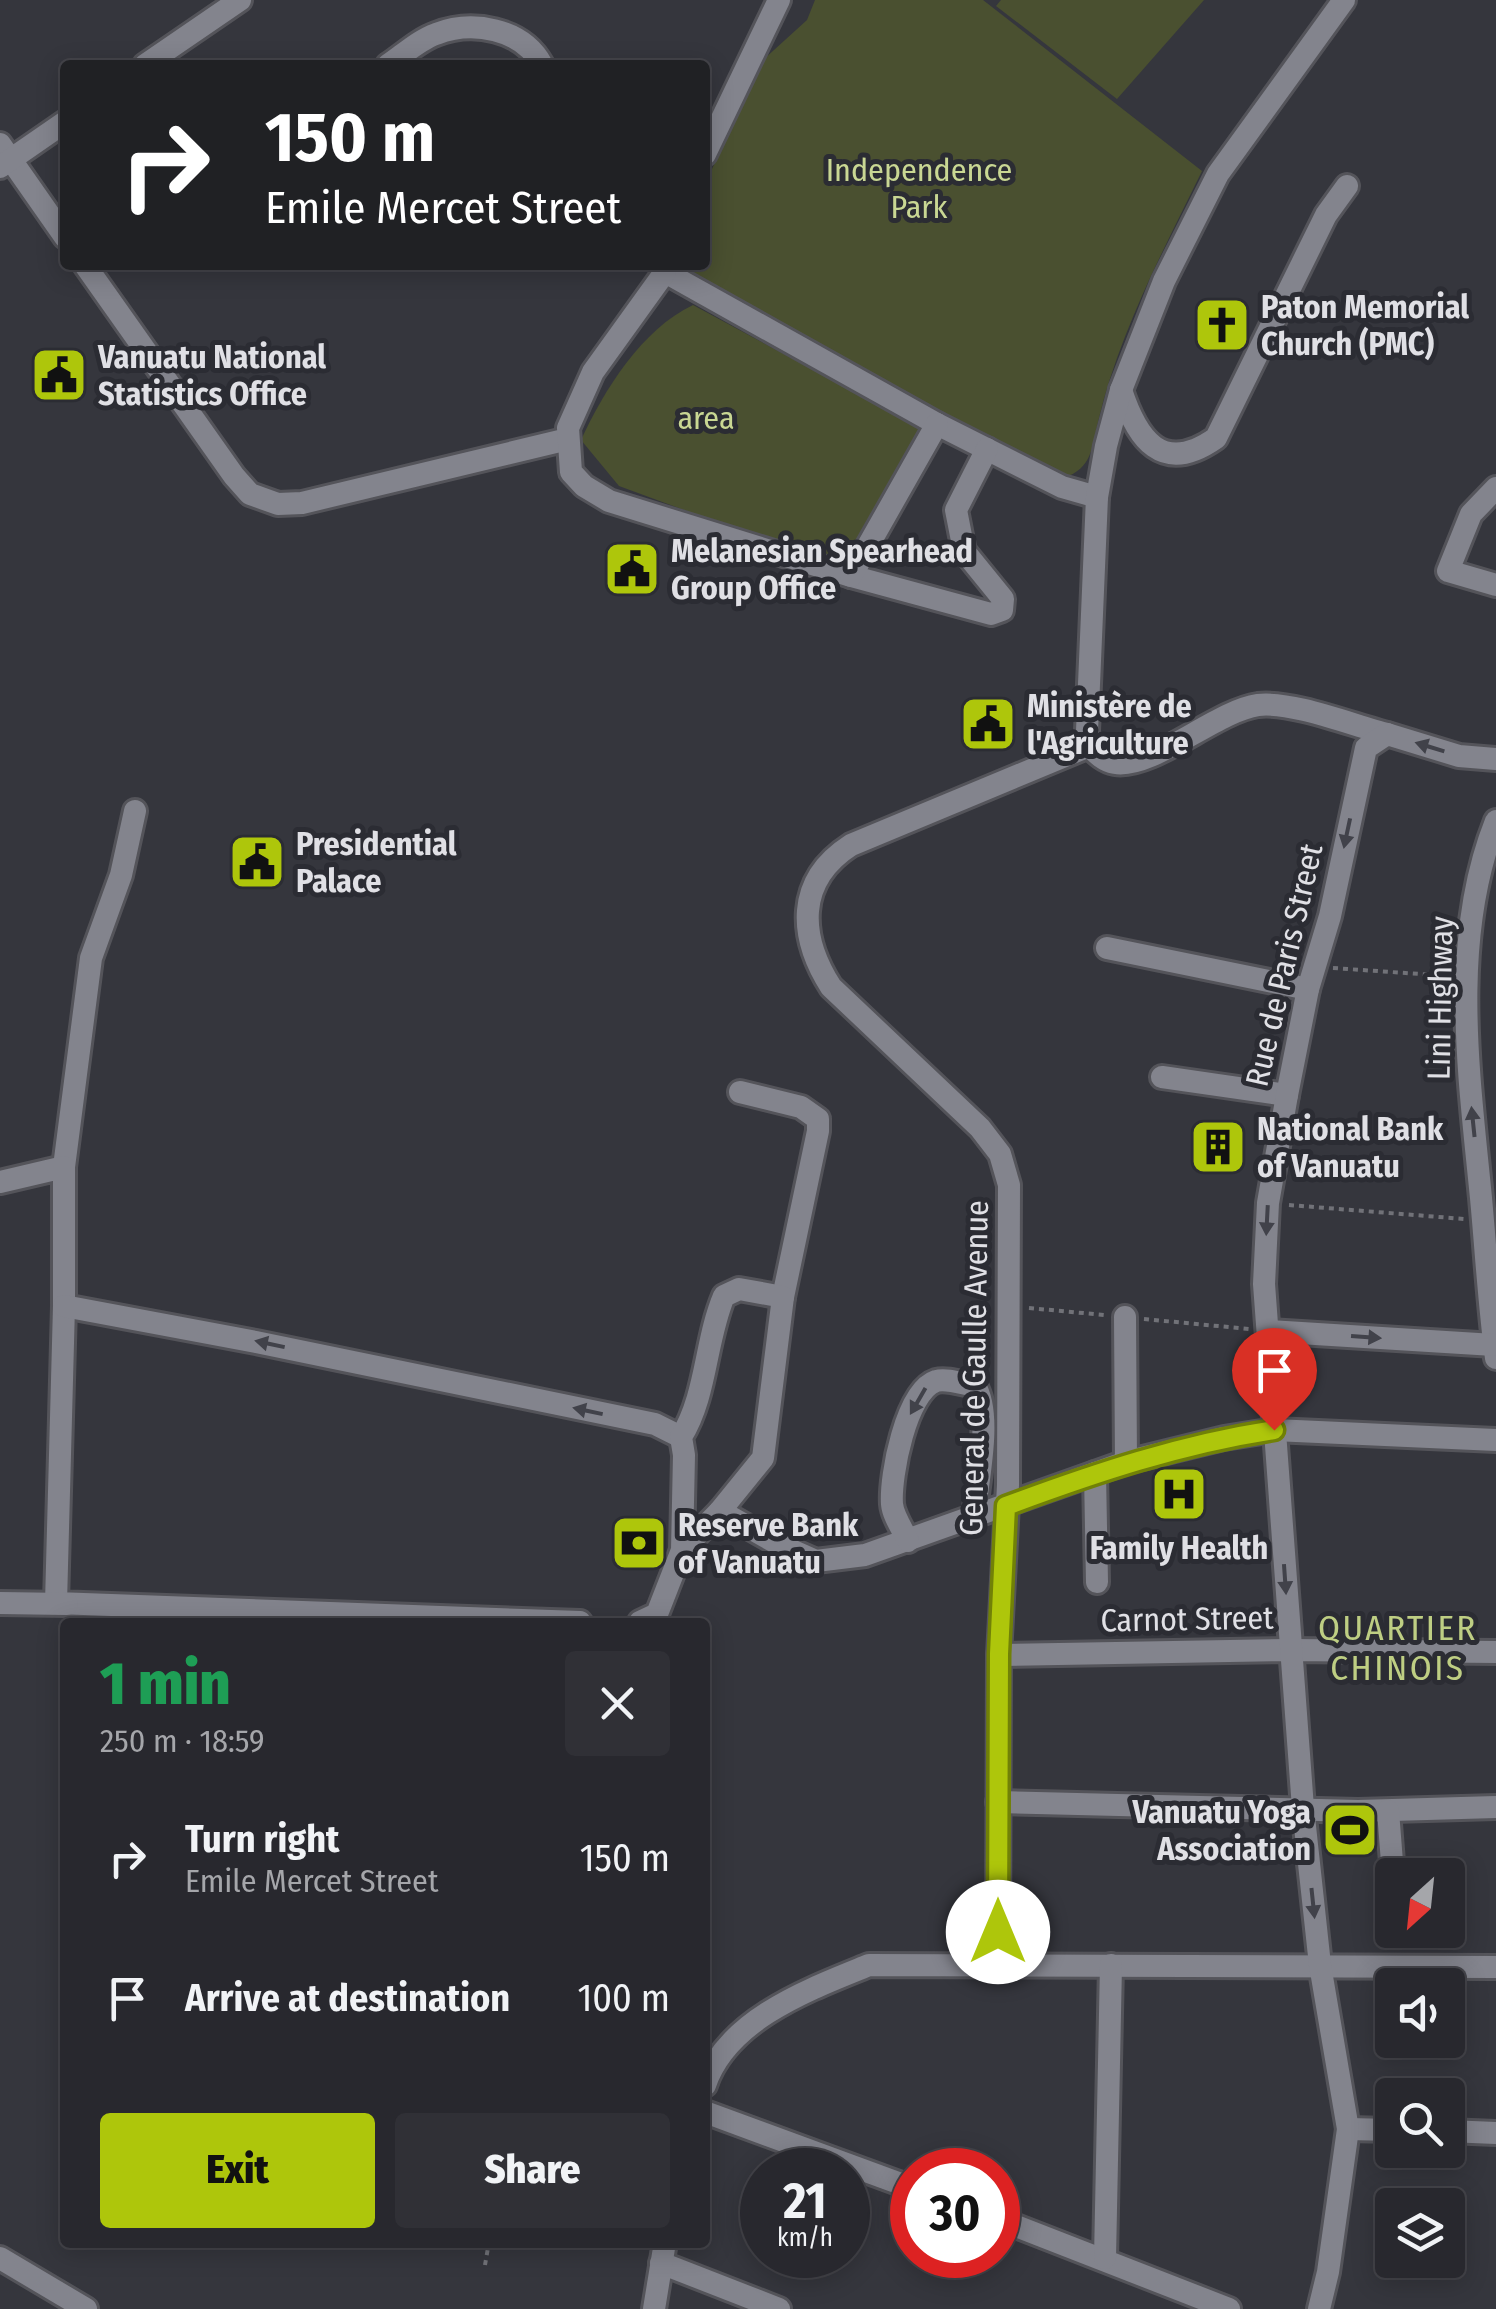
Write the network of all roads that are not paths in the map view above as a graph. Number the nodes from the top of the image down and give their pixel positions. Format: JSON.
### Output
{"nodes":[{"id":1,"x":778,"y":0,"type":"edge"},
{"id":2,"x":1344,"y":0,"type":"edge"},
{"id":3,"x":236,"y":1,"type":"edge"},
{"id":4,"x":152,"y":60,"type":"edge"},
{"id":5,"x":395,"y":60,"type":"edge"},
{"id":6,"x":537,"y":60,"type":"edge"},
{"id":7,"x":60,"y":125,"type":"edge"},
{"id":8,"x":710,"y":143,"type":"edge"},
{"id":9,"x":4,"y":157,"type":"edge"},
{"id":10,"x":1347,"y":186,"type":"dead end"},
{"id":11,"x":60,"y":230,"type":"edge"},
{"id":12,"x":88,"y":270,"type":"edge"},
{"id":13,"x":664,"y":270,"type":"edge"},
{"id":14,"x":668,"y":270,"type":"edge"},
{"id":15,"x":1121,"y":390,"type":"junction"},
{"id":16,"x":937,"y":424,"type":"junction"},
{"id":17,"x":568,"y":439,"type":"junction"},
{"id":18,"x":987,"y":449,"type":"junction"},
{"id":19,"x":1496,"y":488,"type":"edge"},
{"id":20,"x":1098,"y":497,"type":"junction"},
{"id":21,"x":850,"y":576,"type":"junction"},
{"id":22,"x":1496,"y":585,"type":"edge"},
{"id":23,"x":1337,"y":726,"type":"junction"},
{"id":24,"x":1380,"y":738,"type":"junction"},
{"id":25,"x":1090,"y":746,"type":"junction"},
{"id":26,"x":1494,"y":764,"type":"edge"},
{"id":27,"x":1360,"y":768,"type":"junction"},
{"id":28,"x":135,"y":811,"type":"dead end"},
{"id":29,"x":1496,"y":821,"type":"edge"},
{"id":30,"x":1108,"y":948,"type":"dead end"},
{"id":31,"x":1312,"y":978,"type":"junction"},
{"id":32,"x":1162,"y":1077,"type":"dead end"},
{"id":33,"x":740,"y":1092,"type":"dead end"},
{"id":34,"x":1287,"y":1095,"type":"junction"},
{"id":35,"x":64,"y":1167,"type":"junction"},
{"id":36,"x":0,"y":1182,"type":"edge"},
{"id":37,"x":784,"y":1297,"type":"junction"},
{"id":38,"x":64,"y":1306,"type":"junction"},
{"id":39,"x":1125,"y":1317,"type":"dead end"},
{"id":40,"x":1268,"y":1331,"type":"junction"},
{"id":41,"x":1495,"y":1352,"type":"edge"},
{"id":42,"x":1274,"y":1430,"type":"junction"},
{"id":43,"x":682,"y":1437,"type":"junction"},
{"id":44,"x":1496,"y":1440,"type":"edge"},
{"id":45,"x":1126,"y":1462,"type":"junction"},
{"id":46,"x":1096,"y":1473,"type":"junction"},
{"id":47,"x":1006,"y":1506,"type":"junction"},
{"id":48,"x":720,"y":1511,"type":"junction"},
{"id":49,"x":974,"y":1518,"type":"junction"},
{"id":50,"x":908,"y":1540,"type":"junction"},
{"id":51,"x":682,"y":1550,"type":"junction"},
{"id":52,"x":1098,"y":1582,"type":"dead end"},
{"id":53,"x":0,"y":1603,"type":"edge"},
{"id":54,"x":67,"y":1604,"type":"junction"},
{"id":55,"x":458,"y":1618,"type":"edge"},
{"id":56,"x":648,"y":1618,"type":"edge"},
{"id":57,"x":1291,"y":1650,"type":"junction"},
{"id":58,"x":1496,"y":1652,"type":"edge"},
{"id":59,"x":999,"y":1654,"type":"junction"},
{"id":60,"x":998,"y":1802,"type":"junction"},
{"id":61,"x":1496,"y":1807,"type":"edge"},
{"id":62,"x":1303,"y":1808,"type":"junction"},
{"id":63,"x":1388,"y":1810,"type":"junction"},
{"id":64,"x":1392,"y":1858,"type":"edge"},
{"id":65,"x":998,"y":1964,"type":"junction"},
{"id":66,"x":1112,"y":1965,"type":"junction"},
{"id":67,"x":1320,"y":1965,"type":"junction"},
{"id":68,"x":1496,"y":1967,"type":"edge"},
{"id":69,"x":710,"y":2071,"type":"edge"},
{"id":70,"x":710,"y":2114,"type":"edge"},
{"id":71,"x":1348,"y":2128,"type":"junction"},
{"id":72,"x":1375,"y":2129,"type":"edge"},
{"id":73,"x":1465,"y":2132,"type":"edge"},
{"id":74,"x":1496,"y":2133,"type":"edge"},
{"id":75,"x":890,"y":2180,"type":"edge"},
{"id":76,"x":1020,"y":2227,"type":"edge"},
{"id":77,"x":663,"y":2253,"type":"edge"},
{"id":78,"x":0,"y":2258,"type":"edge"},
{"id":79,"x":1105,"y":2258,"type":"junction"},
{"id":80,"x":86,"y":2309,"type":"edge"},
{"id":81,"x":654,"y":2309,"type":"edge"},
{"id":82,"x":778,"y":2309,"type":"edge"},
{"id":83,"x":1228,"y":2309,"type":"edge"},
{"id":84,"x":1319,"y":2309,"type":"edge"}],
"edges":[{"from":1,"to":8,"type":"street"},
{"from":2,"to":15,"type":"street"},
{"from":3,"to":4,"type":"street"},
{"from":5,"to":6,"type":"street"},
{"from":7,"to":9,"type":"street"},
{"from":9,"to":11,"type":"street"},
{"from":10,"to":15,"type":"street"},
{"from":12,"to":17,"type":"street"},
{"from":13,"to":17,"type":"street"},
{"from":14,"to":16,"type":"street"},
{"from":15,"to":20,"type":"street"},
{"from":16,"to":18,"type":"street"},
{"from":16,"to":21,"type":"street"},
{"from":17,"to":21,"type":"street"},
{"from":18,"to":20,"type":"street"},
{"from":18,"to":21,"type":"street"},
{"from":19,"to":22,"type":"street"},
{"from":20,"to":25,"type":"street"},
{"from":23,"to":24,"type":"street"},
{"from":23,"to":25,"type":"street"},
{"from":23,"to":27,"type":"street"},
{"from":26,"to":24,"type":"street","one_way":true},
{"from":24,"to":27,"type":"street","name":"Rue de Paris Street"},
{"from":25,"to":47,"type":"street","name":"General de Gaulle Avenue"},
{"from":27,"to":31,"type":"street","name":"Rue de Paris Street","one_way":true},
{"from":28,"to":35,"type":"street"},
{"from":41,"to":29,"type":"street","name":"Lini Highway","one_way":true},
{"from":30,"to":31,"type":"street"},
{"from":31,"to":34,"type":"street","name":"Rue de Paris Street"},
{"from":32,"to":34,"type":"street"},
{"from":33,"to":37,"type":"street"},
{"from":34,"to":40,"type":"street","name":"Rue de Paris Street","one_way":true},
{"from":35,"to":36,"type":"street"},
{"from":35,"to":38,"type":"street"},
{"from":37,"to":43,"type":"street"},
{"from":37,"to":48,"type":"street"},
{"from":43,"to":38,"type":"street","one_way":true},
{"from":38,"to":54,"type":"street"},
{"from":39,"to":45,"type":"street"},
{"from":40,"to":41,"type":"street","one_way":true},
{"from":40,"to":42,"type":"street","name":"Rue de Paris Street"},
{"from":42,"to":44,"type":"street"},
{"from":42,"to":45,"type":"street"},
{"from":42,"to":57,"type":"street","name":"Rue de Paris Street","one_way":true},
{"from":43,"to":51,"type":"street"},
{"from":45,"to":46,"type":"street"},
{"from":46,"to":47,"type":"street"},
{"from":46,"to":52,"type":"street"},
{"from":47,"to":49,"type":"street"},
{"from":47,"to":59,"type":"street","name":"General de Gaulle Avenue"},
{"from":48,"to":50,"type":"street"},
{"from":48,"to":51,"type":"street"},
{"from":49,"to":50,"type":"street"},
{"from":49,"to":50,"type":"street","one_way":true},
{"from":51,"to":56,"type":"street"},
{"from":53,"to":54,"type":"street"},
{"from":54,"to":55,"type":"street"},
{"from":57,"to":58,"type":"street","name":"Carnot Street"},
{"from":57,"to":59,"type":"street","name":"Carnot Street"},
{"from":57,"to":62,"type":"street","name":"Rue de Paris Street"},
{"from":59,"to":60,"type":"street","name":"General de Gaulle Avenue"},
{"from":60,"to":62,"type":"street"},
{"from":60,"to":65,"type":"street","name":"General de Gaulle Avenue"},
{"from":61,"to":63,"type":"street"},
{"from":62,"to":63,"type":"street"},
{"from":62,"to":67,"type":"street","name":"Rue de Paris Street","one_way":true},
{"from":63,"to":64,"type":"street"},
{"from":65,"to":66,"type":"street"},
{"from":65,"to":69,"type":"street"},
{"from":66,"to":67,"type":"street"},
{"from":66,"to":79,"type":"street"},
{"from":67,"to":68,"type":"street"},
{"from":67,"to":71,"type":"street","name":"Rue de Paris Street"},
{"from":70,"to":75,"type":"street"},
{"from":71,"to":72,"type":"street"},
{"from":71,"to":84,"type":"street","name":"Rue de Paris Street"},
{"from":73,"to":74,"type":"street"},
{"from":76,"to":79,"type":"street"},
{"from":77,"to":81,"type":"street"},
{"from":77,"to":82,"type":"street"},
{"from":78,"to":80,"type":"street"},
{"from":79,"to":83,"type":"street"}]}
